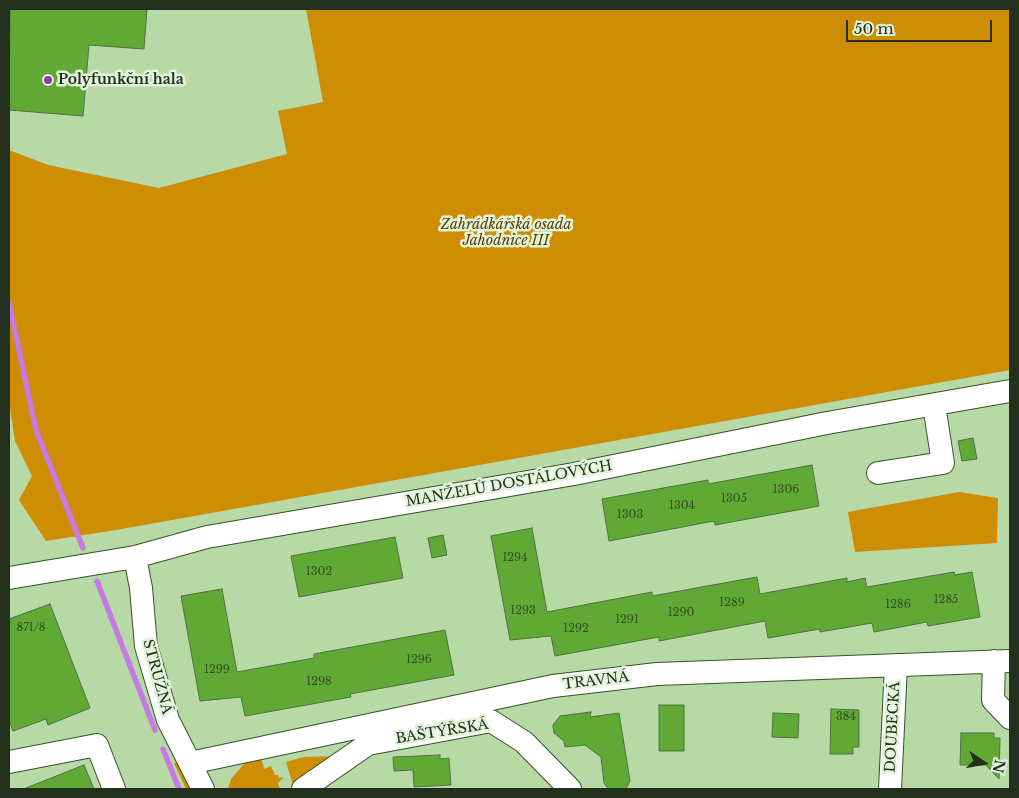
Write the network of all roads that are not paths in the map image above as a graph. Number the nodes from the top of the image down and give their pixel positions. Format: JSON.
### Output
{"nodes":[{"id":1,"x":1010,"y":391,"type":"edge"},
{"id":2,"x":934,"y":404,"type":"junction"},
{"id":3,"x":878,"y":473,"type":"dead end"},
{"id":4,"x":135,"y":557,"type":"junction"},
{"id":5,"x":9,"y":578,"type":"edge"},
{"id":6,"x":1002,"y":661,"type":"edge"},
{"id":7,"x":896,"y":665,"type":"junction"},
{"id":8,"x":1010,"y":718,"type":"edge"},
{"id":9,"x":9,"y":762,"type":"edge"},
{"id":10,"x":190,"y":762,"type":"junction"},
{"id":11,"x":114,"y":789,"type":"edge"},
{"id":12,"x":203,"y":789,"type":"edge"},
{"id":13,"x":304,"y":789,"type":"edge"},
{"id":14,"x":570,"y":789,"type":"edge"},
{"id":15,"x":890,"y":789,"type":"edge"}],
"edges":[{"from":1,"to":2,"type":"street","name":"MANŽELŮ DOSTÁLOVÝCH"},
{"from":2,"to":3,"type":"street"},
{"from":2,"to":4,"type":"street","name":"MANŽELŮ DOSTÁLOVÝCH"},
{"from":4,"to":5,"type":"street","name":"MANŽELŮ DOSTÁLOVÝCH"},
{"from":4,"to":10,"type":"street","name":"STRUŽNÁ"},
{"from":6,"to":7,"type":"street","name":"TRAVNÁ"},
{"from":6,"to":8,"type":"street"},
{"from":7,"to":10,"type":"street","name":"TRAVNÁ"},
{"from":7,"to":15,"type":"street","name":"DOUBECKÁ"},
{"from":9,"to":11,"type":"street"},
{"from":10,"to":12,"type":"street","name":"STRUŽNÁ"},
{"from":13,"to":14,"type":"street","name":"BAŠTÝŘSKÁ"}]}
